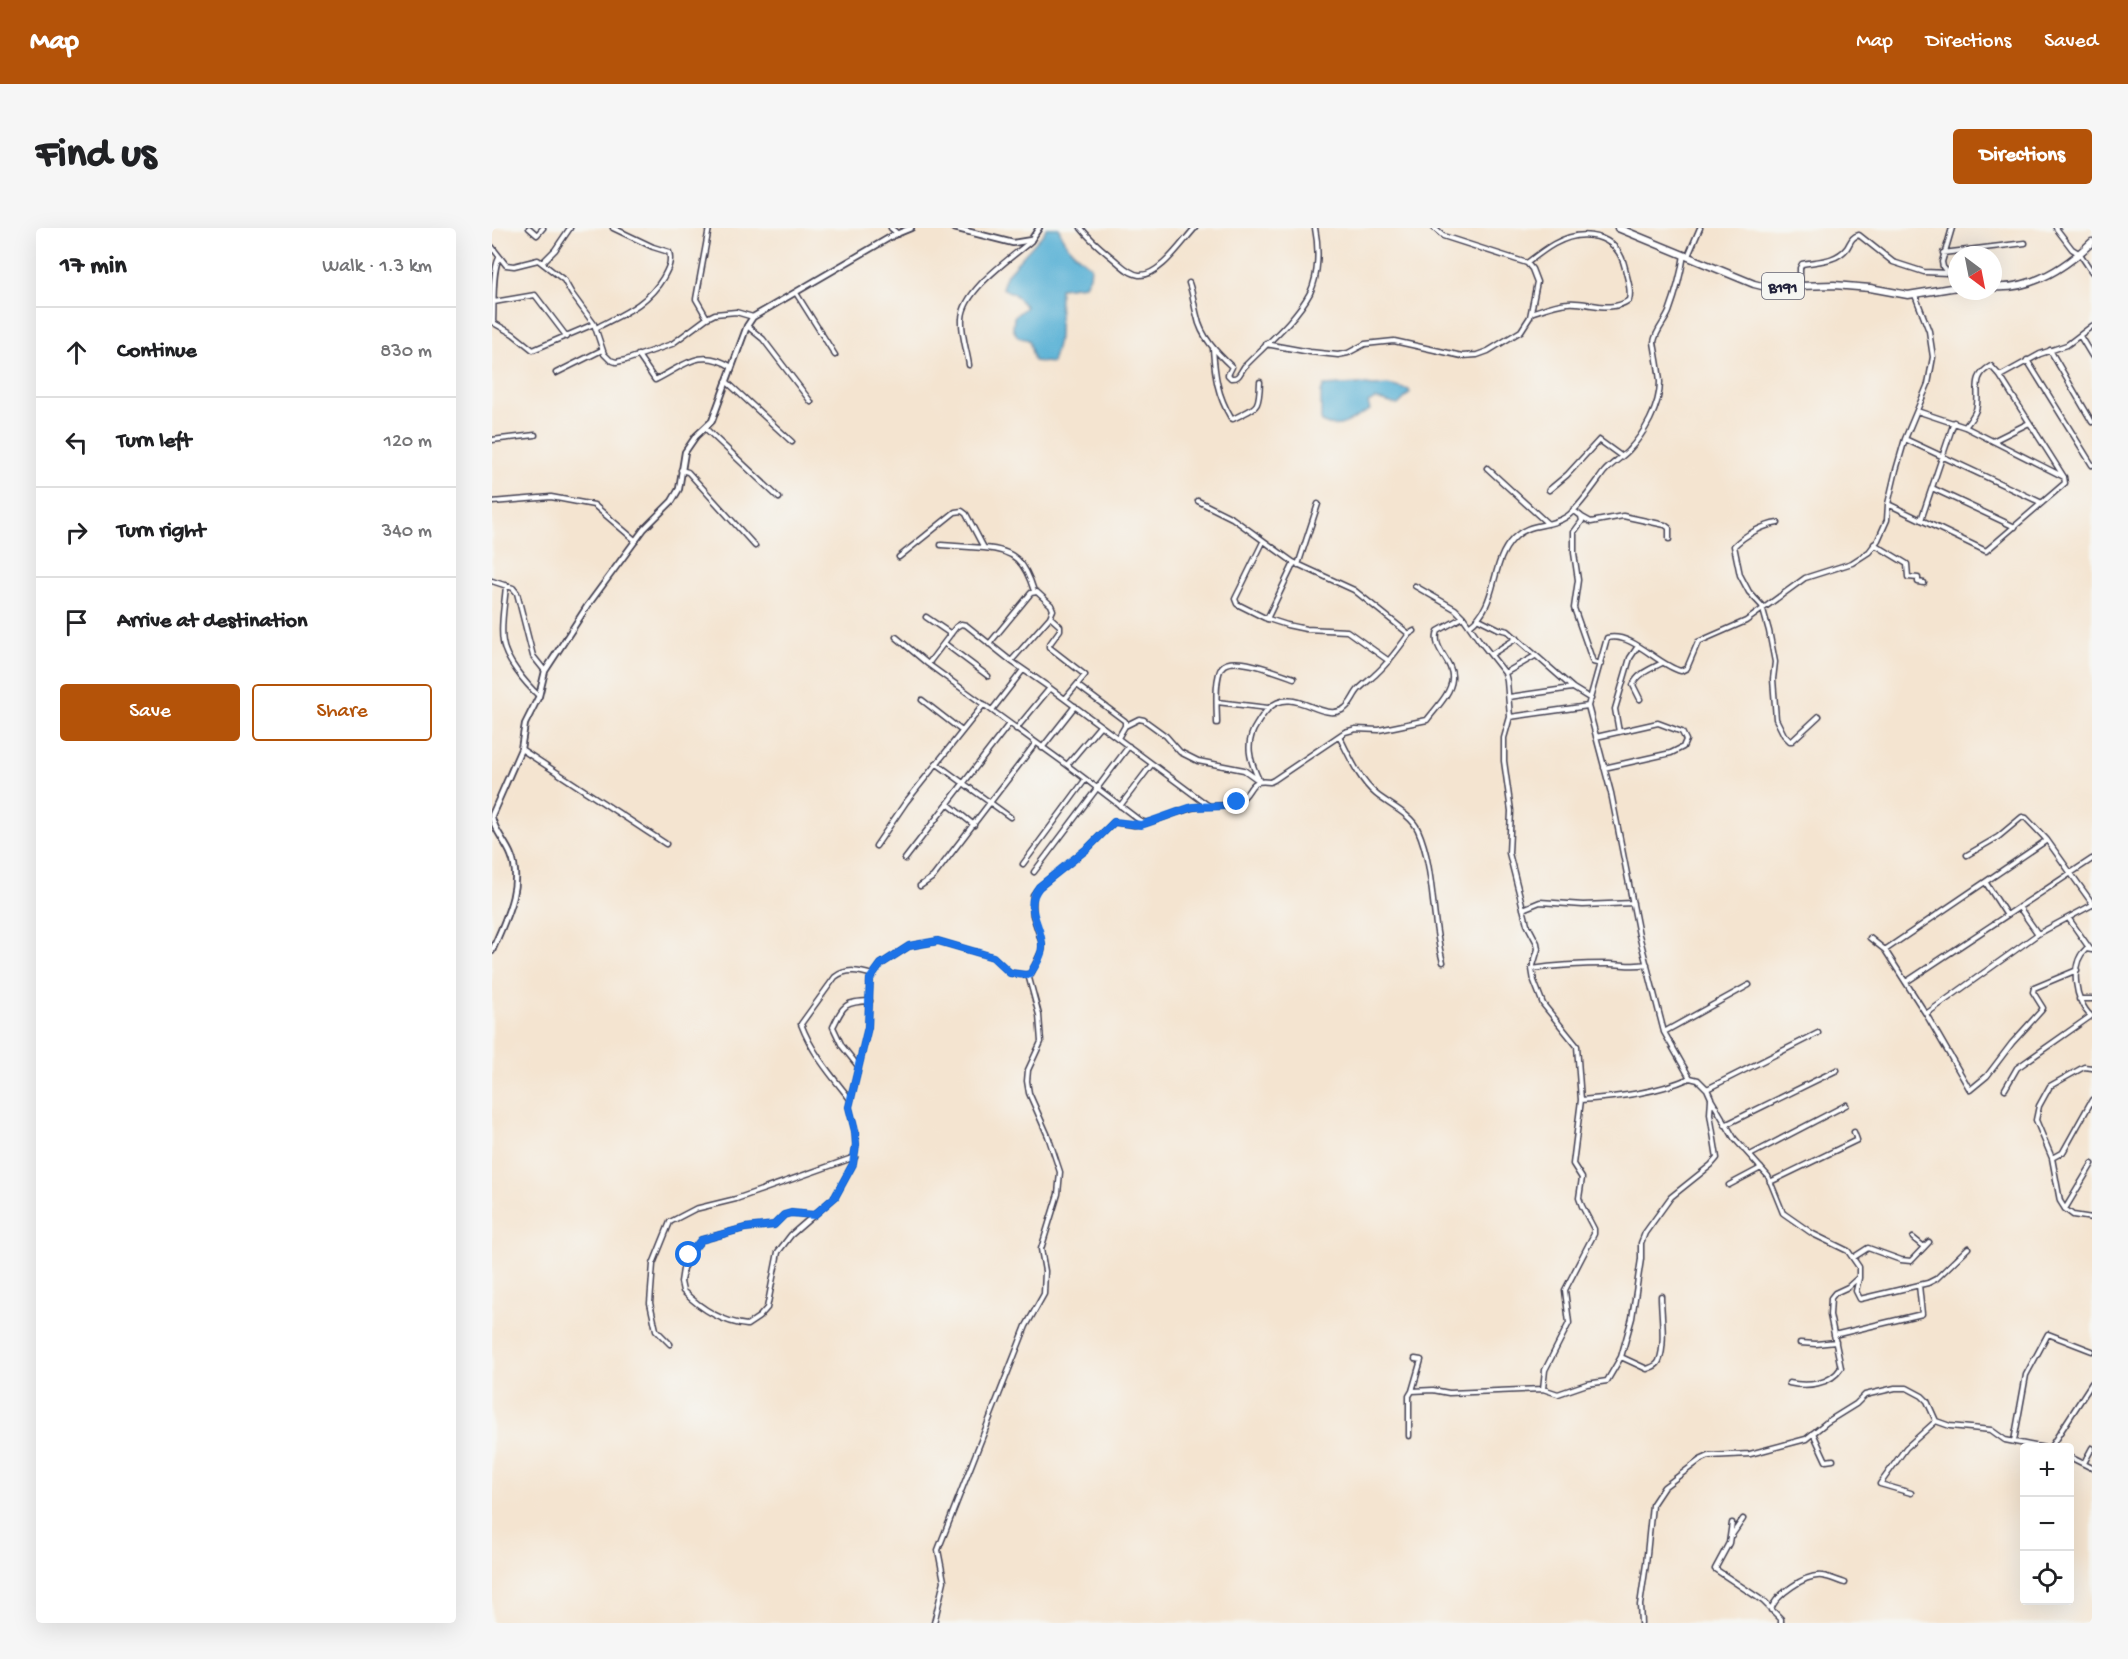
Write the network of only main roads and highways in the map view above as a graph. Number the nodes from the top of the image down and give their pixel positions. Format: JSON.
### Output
{"nodes":[{"id":1,"x":1618,"y":228,"type":"edge"},
{"id":2,"x":1628,"y":230,"type":"edge"},
{"id":3,"x":2092,"y":242,"type":"edge"},
{"id":4,"x":1948,"y":287,"type":"edge"},
{"id":5,"x":2002,"y":287,"type":"edge"}],
"edges":[{"from":1,"to":2,"type":"main road","number":"B191"},
{"from":2,"to":4,"type":"main road","number":"B191"},
{"from":3,"to":5,"type":"main road"}]}
